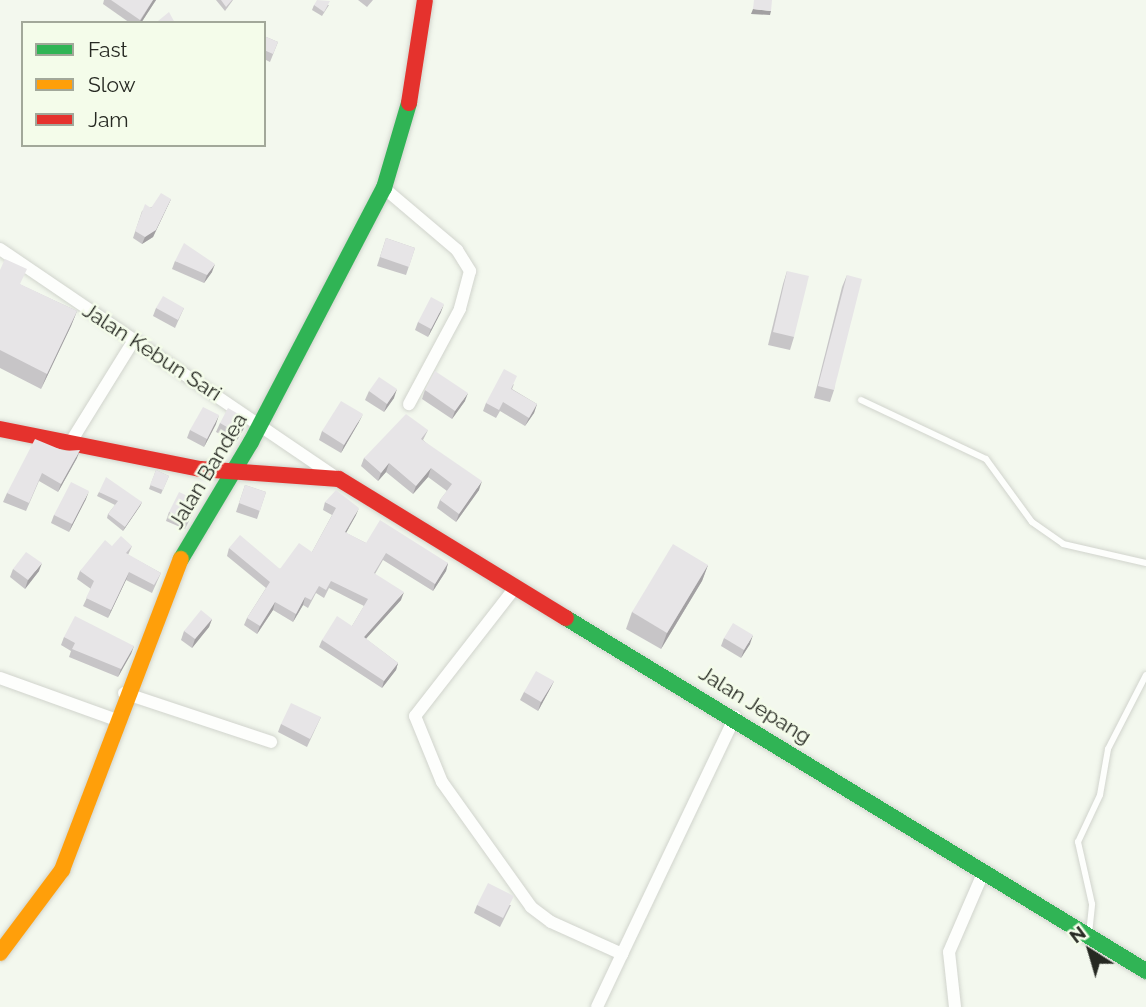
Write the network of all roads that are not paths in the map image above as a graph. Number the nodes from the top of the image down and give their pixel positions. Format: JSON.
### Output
{"nodes":[{"id":1,"x":425,"y":0,"type":"edge"},
{"id":2,"x":384,"y":188,"type":"junction"},
{"id":3,"x":0,"y":249,"type":"edge"},
{"id":4,"x":134,"y":340,"type":"junction"},
{"id":5,"x":861,"y":400,"type":"dead end"},
{"id":6,"x":409,"y":404,"type":"dead end"},
{"id":7,"x":261,"y":423,"type":"junction"},
{"id":8,"x":0,"y":429,"type":"edge"},
{"id":9,"x":72,"y":440,"type":"junction"},
{"id":10,"x":233,"y":472,"type":"junction"},
{"id":11,"x":340,"y":479,"type":"junction"},
{"id":12,"x":1146,"y":563,"type":"edge"},
{"id":13,"x":514,"y":589,"type":"junction"},
{"id":14,"x":1146,"y":674,"type":"edge"},
{"id":15,"x":0,"y":678,"type":"edge"},
{"id":16,"x":124,"y":693,"type":"junction"},
{"id":17,"x":735,"y":717,"type":"junction"},
{"id":18,"x":114,"y":719,"type":"junction"},
{"id":19,"x":271,"y":742,"type":"dead end"},
{"id":20,"x":984,"y":872,"type":"junction"},
{"id":21,"x":1089,"y":936,"type":"junction"},
{"id":22,"x":0,"y":953,"type":"edge"},
{"id":23,"x":622,"y":954,"type":"junction"},
{"id":24,"x":1146,"y":971,"type":"edge"},
{"id":25,"x":597,"y":1007,"type":"edge"},
{"id":26,"x":955,"y":1007,"type":"edge"}],
"edges":[{"from":1,"to":2,"type":"street","name":"Jalan Bandea"},
{"from":2,"to":6,"type":"street"},
{"from":2,"to":7,"type":"street","name":"Jalan Bandea"},
{"from":3,"to":4,"type":"street","name":"Jalan Kebun Sari"},
{"from":4,"to":7,"type":"street","name":"Jalan Kebun Sari"},
{"from":4,"to":9,"type":"street"},
{"from":5,"to":12,"type":"lane"},
{"from":7,"to":10,"type":"street","name":"Jalan Bandea"},
{"from":7,"to":11,"type":"street","name":"Jalan Kebun Sari"},
{"from":8,"to":9,"type":"street"},
{"from":9,"to":10,"type":"street"},
{"from":10,"to":11,"type":"street"},
{"from":10,"to":16,"type":"street","name":"Jalan Bandea"},
{"from":11,"to":13,"type":"street","name":"Jalan Jepang"},
{"from":13,"to":17,"type":"street","name":"Jalan Jepang"},
{"from":13,"to":23,"type":"street"},
{"from":14,"to":21,"type":"lane"},
{"from":15,"to":18,"type":"street"},
{"from":16,"to":18,"type":"street","name":"Jalan Bandea"},
{"from":16,"to":19,"type":"street"},
{"from":17,"to":20,"type":"street","name":"Jalan Jepang"},
{"from":17,"to":23,"type":"street"},
{"from":18,"to":22,"type":"street","name":"Jalan Bandea"},
{"from":20,"to":21,"type":"street","name":"Jalan Jepang"},
{"from":20,"to":26,"type":"street"},
{"from":21,"to":24,"type":"street","name":"Jalan Jepang"},
{"from":23,"to":25,"type":"street"}]}
